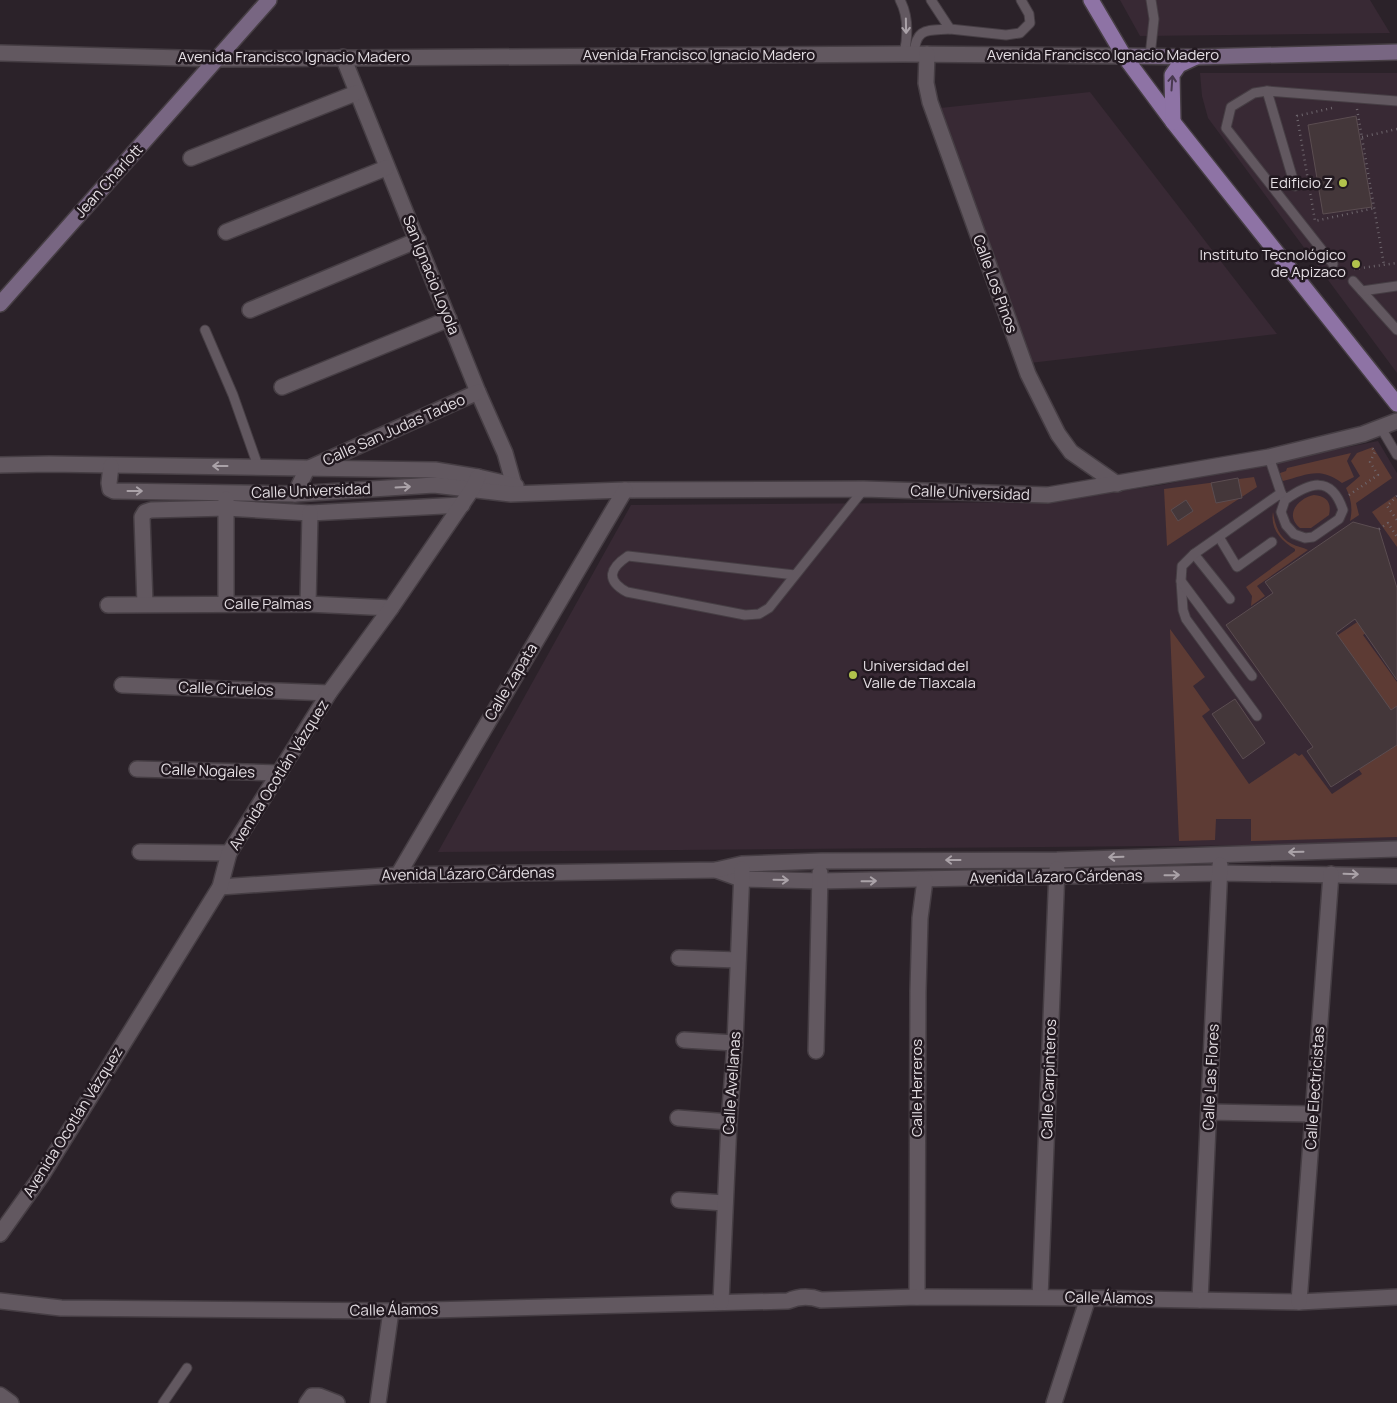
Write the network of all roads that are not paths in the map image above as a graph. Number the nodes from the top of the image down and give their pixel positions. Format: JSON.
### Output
{"nodes":[{"id":1,"x":270,"y":0,"type":"edge"},
{"id":2,"x":900,"y":0,"type":"edge"},
{"id":3,"x":931,"y":0,"type":"edge"},
{"id":4,"x":1021,"y":0,"type":"edge"},
{"id":5,"x":1091,"y":0,"type":"edge"},
{"id":6,"x":1151,"y":0,"type":"edge"},
{"id":7,"x":950,"y":29,"type":"junction"},
{"id":8,"x":1397,"y":52,"type":"edge"},
{"id":9,"x":0,"y":53,"type":"edge"},
{"id":10,"x":915,"y":54,"type":"junction"},
{"id":11,"x":1124,"y":56,"type":"junction"},
{"id":12,"x":1150,"y":56,"type":"junction"},
{"id":13,"x":1196,"y":57,"type":"junction"},
{"id":14,"x":343,"y":58,"type":"junction"},
{"id":15,"x":218,"y":59,"type":"junction"},
{"id":16,"x":1266,"y":91,"type":"junction"},
{"id":17,"x":356,"y":93,"type":"junction"},
{"id":18,"x":1397,"y":102,"type":"edge"},
{"id":19,"x":1173,"y":122,"type":"junction"},
{"id":20,"x":191,"y":158,"type":"dead end"},
{"id":21,"x":386,"y":168,"type":"junction"},
{"id":22,"x":1295,"y":186,"type":"dead end"},
{"id":23,"x":226,"y":232,"type":"dead end"},
{"id":24,"x":418,"y":240,"type":"junction"},
{"id":25,"x":1333,"y":264,"type":"dead end"},
{"id":26,"x":1353,"y":281,"type":"dead end"},
{"id":27,"x":1397,"y":286,"type":"edge"},
{"id":28,"x":1362,"y":291,"type":"junction"},
{"id":29,"x":0,"y":304,"type":"edge"},
{"id":30,"x":250,"y":310,"type":"dead end"},
{"id":31,"x":449,"y":319,"type":"junction"},
{"id":32,"x":205,"y":330,"type":"dead end"},
{"id":33,"x":1397,"y":330,"type":"edge"},
{"id":34,"x":282,"y":387,"type":"dead end"},
{"id":35,"x":478,"y":392,"type":"junction"},
{"id":36,"x":1395,"y":398,"type":"edge"},
{"id":37,"x":1397,"y":421,"type":"edge"},
{"id":38,"x":1381,"y":428,"type":"junction"},
{"id":39,"x":1397,"y":455,"type":"edge"},
{"id":40,"x":1269,"y":457,"type":"junction"},
{"id":41,"x":0,"y":465,"type":"edge"},
{"id":42,"x":111,"y":466,"type":"junction"},
{"id":43,"x":258,"y":466,"type":"junction"},
{"id":44,"x":307,"y":469,"type":"junction"},
{"id":45,"x":476,"y":483,"type":"junction"},
{"id":46,"x":1117,"y":484,"type":"junction"},
{"id":47,"x":864,"y":489,"type":"junction"},
{"id":48,"x":513,"y":490,"type":"junction"},
{"id":49,"x":625,"y":490,"type":"junction"},
{"id":50,"x":226,"y":492,"type":"junction"},
{"id":51,"x":296,"y":494,"type":"junction"},
{"id":52,"x":1283,"y":497,"type":"junction"},
{"id":53,"x":462,"y":505,"type":"junction"},
{"id":54,"x":226,"y":508,"type":"junction"},
{"id":55,"x":310,"y":512,"type":"junction"},
{"id":56,"x":1219,"y":537,"type":"junction"},
{"id":57,"x":1272,"y":542,"type":"dead end"},
{"id":58,"x":1194,"y":554,"type":"junction"},
{"id":59,"x":795,"y":575,"type":"junction"},
{"id":60,"x":1181,"y":581,"type":"junction"},
{"id":61,"x":1230,"y":599,"type":"dead end"},
{"id":62,"x":145,"y":604,"type":"junction"},
{"id":63,"x":226,"y":604,"type":"junction"},
{"id":64,"x":308,"y":604,"type":"junction"},
{"id":65,"x":108,"y":605,"type":"dead end"},
{"id":66,"x":391,"y":608,"type":"junction"},
{"id":67,"x":1252,"y":676,"type":"dead end"},
{"id":68,"x":122,"y":685,"type":"dead end"},
{"id":69,"x":330,"y":693,"type":"junction"},
{"id":70,"x":1257,"y":716,"type":"dead end"},
{"id":71,"x":137,"y":769,"type":"dead end"},
{"id":72,"x":279,"y":773,"type":"junction"},
{"id":73,"x":1397,"y":849,"type":"edge"},
{"id":74,"x":140,"y":852,"type":"dead end"},
{"id":75,"x":229,"y":853,"type":"junction"},
{"id":76,"x":1220,"y":854,"type":"junction"},
{"id":77,"x":1057,"y":860,"type":"junction"},
{"id":78,"x":821,"y":861,"type":"junction"},
{"id":79,"x":742,"y":864,"type":"junction"},
{"id":80,"x":716,"y":870,"type":"junction"},
{"id":81,"x":1220,"y":873,"type":"junction"},
{"id":82,"x":1332,"y":874,"type":"junction"},
{"id":83,"x":398,"y":875,"type":"junction"},
{"id":84,"x":1397,"y":876,"type":"edge"},
{"id":85,"x":1057,"y":877,"type":"junction"},
{"id":86,"x":741,"y":879,"type":"junction"},
{"id":87,"x":925,"y":880,"type":"junction"},
{"id":88,"x":820,"y":881,"type":"junction"},
{"id":89,"x":220,"y":887,"type":"junction"},
{"id":90,"x":679,"y":958,"type":"dead end"},
{"id":91,"x":738,"y":960,"type":"junction"},
{"id":92,"x":684,"y":1040,"type":"dead end"},
{"id":93,"x":735,"y":1043,"type":"junction"},
{"id":94,"x":816,"y":1051,"type":"dead end"},
{"id":95,"x":1209,"y":1112,"type":"junction"},
{"id":96,"x":1313,"y":1114,"type":"junction"},
{"id":97,"x":678,"y":1118,"type":"dead end"},
{"id":98,"x":729,"y":1122,"type":"junction"},
{"id":99,"x":679,"y":1200,"type":"dead end"},
{"id":100,"x":725,"y":1203,"type":"junction"},
{"id":101,"x":0,"y":1234,"type":"edge"},
{"id":102,"x":917,"y":1297,"type":"junction"},
{"id":103,"x":1397,"y":1297,"type":"edge"},
{"id":104,"x":1040,"y":1298,"type":"junction"},
{"id":105,"x":1088,"y":1298,"type":"junction"},
{"id":106,"x":1200,"y":1300,"type":"junction"},
{"id":107,"x":0,"y":1301,"type":"edge"},
{"id":108,"x":721,"y":1302,"type":"junction"},
{"id":109,"x":1299,"y":1302,"type":"junction"},
{"id":110,"x":391,"y":1311,"type":"junction"},
{"id":111,"x":187,"y":1368,"type":"dead end"},
{"id":112,"x":0,"y":1395,"type":"edge"},
{"id":113,"x":309,"y":1399,"type":"edge"},
{"id":114,"x":11,"y":1403,"type":"edge"},
{"id":115,"x":163,"y":1403,"type":"edge"},
{"id":116,"x":337,"y":1403,"type":"edge"},
{"id":117,"x":378,"y":1403,"type":"edge"},
{"id":118,"x":1054,"y":1403,"type":"edge"}],
"edges":[{"from":1,"to":15,"type":"street","name":"Jean Charlott"},
{"from":2,"to":10,"type":"lane","one_way":true},
{"from":3,"to":7,"type":"lane"},
{"from":4,"to":7,"type":"lane"},
{"from":5,"to":11,"type":"main road"},
{"from":6,"to":12,"type":"lane"},
{"from":7,"to":10,"type":"lane"},
{"from":8,"to":13,"type":"street","name":"Avenida Francisco Ignacio Madero"},
{"from":9,"to":15,"type":"street","name":"Avenida Francisco Ignacio Madero"},
{"from":10,"to":11,"type":"street","name":"Avenida Francisco Ignacio Madero"},
{"from":10,"to":14,"type":"street","name":"Avenida Francisco Ignacio Madero"},
{"from":10,"to":46,"type":"street","name":"Calle Los Pinos"},
{"from":11,"to":12,"type":"street","name":"Avenida Francisco Ignacio Madero"},
{"from":11,"to":19,"type":"main road"},
{"from":12,"to":13,"type":"street","name":"Avenida Francisco Ignacio Madero"},
{"from":19,"to":13,"type":"main road","one_way":true},
{"from":14,"to":15,"type":"street","name":"Avenida Francisco Ignacio Madero"},
{"from":14,"to":17,"type":"street","name":"San Ignacio Loyola"},
{"from":15,"to":29,"type":"street","name":"Jean Charlott"},
{"from":16,"to":18,"type":"lane"},
{"from":16,"to":22,"type":"lane"},
{"from":16,"to":25,"type":"lane"},
{"from":17,"to":20,"type":"street"},
{"from":17,"to":21,"type":"street","name":"San Ignacio Loyola"},
{"from":19,"to":36,"type":"main road"},
{"from":21,"to":23,"type":"street"},
{"from":21,"to":24,"type":"street","name":"San Ignacio Loyola"},
{"from":24,"to":30,"type":"street"},
{"from":24,"to":31,"type":"street","name":"San Ignacio Loyola"},
{"from":26,"to":28,"type":"lane"},
{"from":27,"to":28,"type":"lane"},
{"from":28,"to":33,"type":"lane"},
{"from":31,"to":34,"type":"street"},
{"from":31,"to":35,"type":"street","name":"San Ignacio Loyola"},
{"from":32,"to":43,"type":"lane"},
{"from":35,"to":44,"type":"street","name":"Calle San Judas Tadeo"},
{"from":35,"to":48,"type":"street","name":"San Ignacio Loyola"},
{"from":37,"to":38,"type":"street","name":"Calle Universidad"},
{"from":38,"to":39,"type":"lane"},
{"from":38,"to":40,"type":"street","name":"Calle Universidad"},
{"from":40,"to":46,"type":"street","name":"Calle Universidad"},
{"from":40,"to":52,"type":"lane"},
{"from":41,"to":42,"type":"street","name":"Calle Universidad"},
{"from":43,"to":42,"type":"street","name":"Calle Universidad","one_way":true},
{"from":42,"to":50,"type":"street","name":"Calle Universidad","one_way":true},
{"from":43,"to":44,"type":"street","name":"Calle Universidad"},
{"from":44,"to":45,"type":"street","name":"Calle Universidad"},
{"from":44,"to":51,"type":"street","name":"Calle San Judas Tadeo"},
{"from":45,"to":48,"type":"street","name":"Calle Universidad"},
{"from":51,"to":45,"type":"street","name":"Calle Universidad","one_way":true},
{"from":45,"to":53,"type":"street","name":"Avenida Ocotlán Vázquez"},
{"from":46,"to":47,"type":"street","name":"Calle Universidad"},
{"from":47,"to":49,"type":"street","name":"Calle Universidad"},
{"from":47,"to":59,"type":"lane"},
{"from":48,"to":49,"type":"street","name":"Calle Universidad"},
{"from":49,"to":83,"type":"street","name":"Calle Zapata"},
{"from":50,"to":51,"type":"street","name":"Calle Universidad"},
{"from":50,"to":54,"type":"street"},
{"from":52,"to":52,"type":"lane"},
{"from":52,"to":56,"type":"lane"},
{"from":53,"to":55,"type":"street"},
{"from":53,"to":66,"type":"street","name":"Avenida Ocotlán Vázquez"},
{"from":54,"to":55,"type":"street"},
{"from":54,"to":62,"type":"street"},
{"from":54,"to":63,"type":"street"},
{"from":55,"to":64,"type":"street"},
{"from":56,"to":57,"type":"lane"},
{"from":56,"to":58,"type":"lane"},
{"from":58,"to":60,"type":"lane"},
{"from":58,"to":61,"type":"lane"},
{"from":59,"to":59,"type":"lane"},
{"from":60,"to":67,"type":"lane"},
{"from":60,"to":70,"type":"lane"},
{"from":62,"to":63,"type":"street","name":"Calle Palmas"},
{"from":62,"to":65,"type":"street","name":"Calle Palmas"},
{"from":63,"to":64,"type":"street","name":"Calle Palmas"},
{"from":64,"to":66,"type":"street","name":"Calle Palmas"},
{"from":66,"to":69,"type":"street","name":"Avenida Ocotlán Vázquez"},
{"from":68,"to":69,"type":"street","name":"Calle Ciruelos"},
{"from":69,"to":72,"type":"street","name":"Avenida Ocotlán Vázquez"},
{"from":71,"to":72,"type":"street","name":"Calle Nogales"},
{"from":72,"to":75,"type":"street","name":"Avenida Ocotlán Vázquez"},
{"from":73,"to":76,"type":"street","name":"Avenida Lázaro Cárdenas","one_way":true},
{"from":74,"to":75,"type":"street"},
{"from":75,"to":89,"type":"street","name":"Avenida Ocotlán Vázquez"},
{"from":76,"to":77,"type":"street","name":"Avenida Lázaro Cárdenas","one_way":true},
{"from":76,"to":81,"type":"street","name":"Calle Las Flores"},
{"from":77,"to":78,"type":"street","name":"Avenida Lázaro Cárdenas","one_way":true},
{"from":77,"to":85,"type":"street","name":"Calle Carpinteros"},
{"from":78,"to":79,"type":"street","name":"Avenida Lázaro Cárdenas"},
{"from":78,"to":88,"type":"street"},
{"from":79,"to":80,"type":"street","name":"Avenida Lázaro Cárdenas"},
{"from":79,"to":86,"type":"street","name":"Calle Avellanas"},
{"from":80,"to":83,"type":"street","name":"Avenida Lázaro Cárdenas"},
{"from":80,"to":86,"type":"street","name":"Avenida Lázaro Cárdenas"},
{"from":81,"to":82,"type":"street","name":"Avenida Lázaro Cárdenas"},
{"from":85,"to":81,"type":"street","name":"Avenida Lázaro Cárdenas","one_way":true},
{"from":81,"to":95,"type":"street","name":"Calle Las Flores"},
{"from":82,"to":84,"type":"street","name":"Avenida Lázaro Cárdenas","one_way":true},
{"from":82,"to":96,"type":"street","name":"Calle Electricistas"},
{"from":83,"to":89,"type":"street","name":"Avenida Lázaro Cárdenas"},
{"from":85,"to":87,"type":"street","name":"Avenida Lázaro Cárdenas"},
{"from":85,"to":104,"type":"street","name":"Calle Carpinteros"},
{"from":86,"to":88,"type":"street","name":"Avenida Lázaro Cárdenas","one_way":true},
{"from":86,"to":91,"type":"street","name":"Calle Avellanas"},
{"from":88,"to":87,"type":"street","name":"Avenida Lázaro Cárdenas","one_way":true},
{"from":87,"to":102,"type":"street","name":"Calle Herreros"},
{"from":88,"to":94,"type":"street"},
{"from":89,"to":101,"type":"street","name":"Avenida Ocotlán Vázquez"},
{"from":90,"to":91,"type":"street"},
{"from":91,"to":93,"type":"street","name":"Calle Avellanas"},
{"from":92,"to":93,"type":"street"},
{"from":93,"to":98,"type":"street","name":"Calle Avellanas"},
{"from":95,"to":96,"type":"street"},
{"from":95,"to":106,"type":"street","name":"Calle Las Flores"},
{"from":96,"to":109,"type":"street","name":"Calle Electricistas"},
{"from":97,"to":98,"type":"street"},
{"from":98,"to":100,"type":"street","name":"Calle Avellanas"},
{"from":99,"to":100,"type":"street"},
{"from":100,"to":108,"type":"street","name":"Calle Avellanas"},
{"from":102,"to":104,"type":"street","name":"Calle Álamos"},
{"from":102,"to":108,"type":"street","name":"Calle Álamos"},
{"from":103,"to":109,"type":"street","name":"Calle Álamos"},
{"from":104,"to":105,"type":"street","name":"Calle Álamos"},
{"from":105,"to":106,"type":"street","name":"Calle Álamos"},
{"from":105,"to":118,"type":"street"},
{"from":106,"to":109,"type":"street","name":"Calle Álamos"},
{"from":107,"to":110,"type":"street","name":"Calle Álamos"},
{"from":108,"to":110,"type":"street","name":"Calle Álamos"},
{"from":110,"to":117,"type":"street"},
{"from":111,"to":115,"type":"lane"},
{"from":112,"to":114,"type":"street"},
{"from":113,"to":116,"type":"street"}]}
